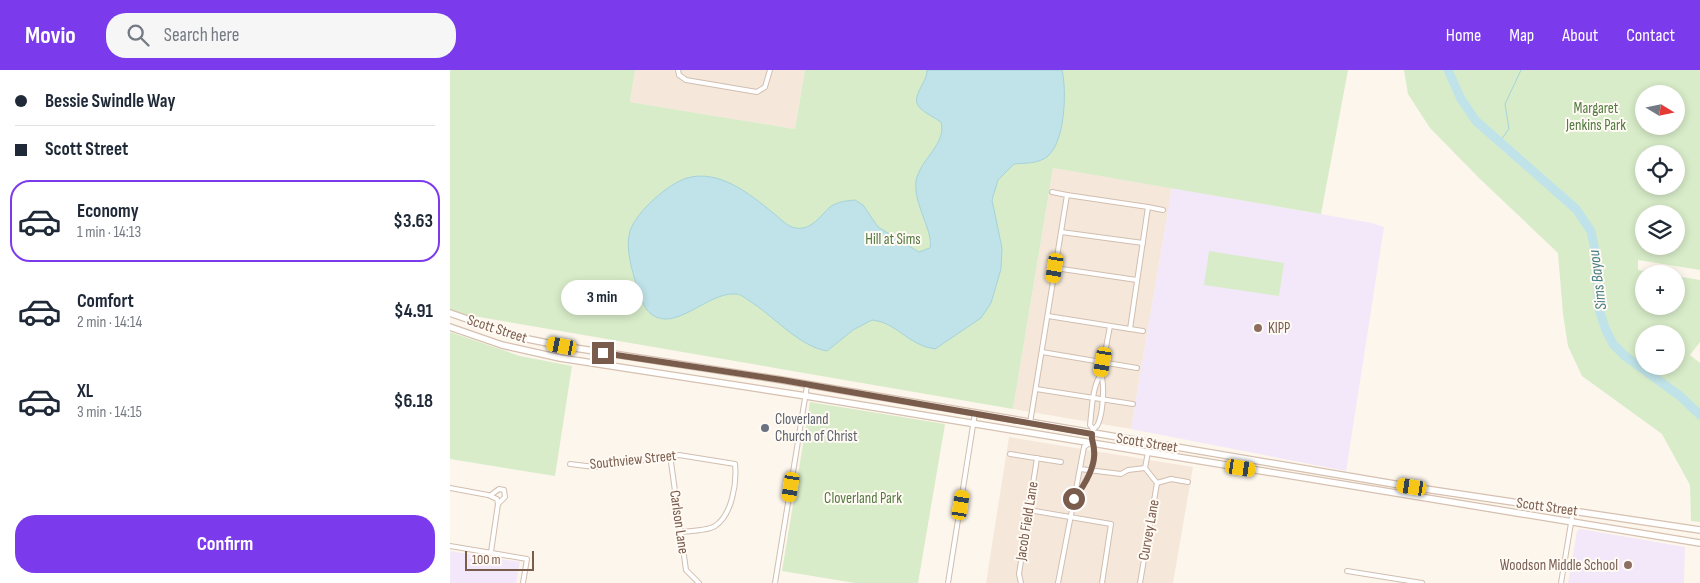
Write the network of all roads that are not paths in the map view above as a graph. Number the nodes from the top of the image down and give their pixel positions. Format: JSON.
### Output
{"nodes":[{"id":1,"x":678,"y":70,"type":"edge"},
{"id":2,"x":770,"y":70,"type":"edge"},
{"id":3,"x":1052,"y":192,"type":"dead end"},
{"id":4,"x":1067,"y":195,"type":"junction"},
{"id":5,"x":1148,"y":208,"type":"junction"},
{"id":6,"x":1163,"y":210,"type":"dead end"},
{"id":7,"x":1061,"y":232,"type":"junction"},
{"id":8,"x":1143,"y":244,"type":"junction"},
{"id":9,"x":1055,"y":268,"type":"junction"},
{"id":10,"x":1137,"y":280,"type":"junction"},
{"id":11,"x":450,"y":313,"type":"edge"},
{"id":12,"x":1048,"y":316,"type":"junction"},
{"id":13,"x":1110,"y":326,"type":"junction"},
{"id":14,"x":450,"y":327,"type":"edge"},
{"id":15,"x":1130,"y":329,"type":"junction"},
{"id":16,"x":1143,"y":332,"type":"dead end"},
{"id":17,"x":594,"y":351,"type":"junction"},
{"id":18,"x":1042,"y":352,"type":"junction"},
{"id":19,"x":1103,"y":362,"type":"junction"},
{"id":20,"x":592,"y":363,"type":"junction"},
{"id":21,"x":1137,"y":368,"type":"dead end"},
{"id":22,"x":1101,"y":374,"type":"junction"},
{"id":23,"x":807,"y":386,"type":"junction"},
{"id":24,"x":1036,"y":389,"type":"junction"},
{"id":25,"x":806,"y":396,"type":"junction"},
{"id":26,"x":1094,"y":398,"type":"junction"},
{"id":27,"x":1102,"y":399,"type":"junction"},
{"id":28,"x":892,"y":400,"type":"junction"},
{"id":29,"x":1133,"y":404,"type":"dead end"},
{"id":30,"x":890,"y":410,"type":"junction"},
{"id":31,"x":1092,"y":411,"type":"junction"},
{"id":32,"x":1100,"y":412,"type":"junction"},
{"id":33,"x":975,"y":414,"type":"junction"},
{"id":34,"x":974,"y":423,"type":"junction"},
{"id":35,"x":1030,"y":423,"type":"junction"},
{"id":36,"x":1093,"y":432,"type":"junction"},
{"id":37,"x":1091,"y":442,"type":"junction"},
{"id":38,"x":1194,"y":451,"type":"junction"},
{"id":39,"x":1148,"y":452,"type":"junction"},
{"id":40,"x":1010,"y":454,"type":"dead end"},
{"id":41,"x":670,"y":456,"type":"junction"},
{"id":42,"x":1037,"y":458,"type":"junction"},
{"id":43,"x":1192,"y":460,"type":"junction"},
{"id":44,"x":1061,"y":462,"type":"dead end"},
{"id":45,"x":1270,"y":463,"type":"junction"},
{"id":46,"x":570,"y":464,"type":"dead end"},
{"id":47,"x":1145,"y":468,"type":"junction"},
{"id":48,"x":1080,"y":469,"type":"junction"},
{"id":49,"x":1091,"y":470,"type":"junction"},
{"id":50,"x":1268,"y":472,"type":"junction"},
{"id":51,"x":1157,"y":482,"type":"junction"},
{"id":52,"x":1188,"y":482,"type":"dead end"},
{"id":53,"x":1412,"y":487,"type":"junction"},
{"id":54,"x":450,"y":488,"type":"edge"},
{"id":55,"x":491,"y":495,"type":"junction"},
{"id":56,"x":1411,"y":496,"type":"junction"},
{"id":57,"x":1074,"y":499,"type":"junction"},
{"id":58,"x":498,"y":504,"type":"junction"},
{"id":59,"x":1029,"y":510,"type":"junction"},
{"id":60,"x":1573,"y":511,"type":"junction"},
{"id":61,"x":1070,"y":517,"type":"junction"},
{"id":62,"x":1571,"y":523,"type":"junction"},
{"id":63,"x":1662,"y":525,"type":"junction"},
{"id":64,"x":1700,"y":530,"type":"edge"},
{"id":65,"x":680,"y":532,"type":"junction"},
{"id":66,"x":1660,"y":536,"type":"junction"},
{"id":67,"x":1700,"y":543,"type":"edge"},
{"id":68,"x":450,"y":546,"type":"edge"},
{"id":69,"x":490,"y":552,"type":"junction"},
{"id":70,"x":1347,"y":571,"type":"dead end"},
{"id":71,"x":1406,"y":582,"type":"edge"},
{"id":72,"x":523,"y":583,"type":"edge"},
{"id":73,"x":699,"y":583,"type":"edge"},
{"id":74,"x":775,"y":583,"type":"edge"},
{"id":75,"x":948,"y":583,"type":"edge"},
{"id":76,"x":1021,"y":583,"type":"edge"},
{"id":77,"x":1058,"y":583,"type":"edge"},
{"id":78,"x":1102,"y":583,"type":"edge"},
{"id":79,"x":1140,"y":583,"type":"edge"},
{"id":80,"x":1422,"y":583,"type":"edge"},
{"id":81,"x":1562,"y":583,"type":"edge"}],
"edges":[{"from":1,"to":2,"type":"street"},
{"from":3,"to":4,"type":"street"},
{"from":4,"to":5,"type":"street"},
{"from":4,"to":7,"type":"street"},
{"from":5,"to":6,"type":"street"},
{"from":5,"to":8,"type":"street"},
{"from":7,"to":8,"type":"street"},
{"from":7,"to":9,"type":"street"},
{"from":8,"to":10,"type":"street"},
{"from":9,"to":10,"type":"street"},
{"from":9,"to":12,"type":"street"},
{"from":10,"to":15,"type":"street"},
{"from":11,"to":17,"type":"main road","name":"Scott Street"},
{"from":12,"to":13,"type":"street"},
{"from":12,"to":18,"type":"street"},
{"from":13,"to":15,"type":"street"},
{"from":13,"to":19,"type":"street"},
{"from":14,"to":20,"type":"main road","name":"Scott Street"},
{"from":15,"to":16,"type":"street"},
{"from":17,"to":20,"type":"main road"},
{"from":17,"to":23,"type":"main road","name":"Scott Street"},
{"from":18,"to":19,"type":"street"},
{"from":18,"to":24,"type":"street"},
{"from":19,"to":21,"type":"street"},
{"from":19,"to":22,"type":"street"},
{"from":20,"to":25,"type":"main road","name":"Scott Street"},
{"from":22,"to":26,"type":"street"},
{"from":22,"to":27,"type":"street"},
{"from":23,"to":25,"type":"street"},
{"from":23,"to":28,"type":"main road","name":"Scott Street"},
{"from":24,"to":26,"type":"street"},
{"from":24,"to":35,"type":"street"},
{"from":25,"to":30,"type":"main road","name":"Scott Street"},
{"from":25,"to":74,"type":"street"},
{"from":26,"to":27,"type":"street"},
{"from":26,"to":31,"type":"street"},
{"from":27,"to":29,"type":"street"},
{"from":27,"to":32,"type":"street"},
{"from":28,"to":30,"type":"main road"},
{"from":28,"to":33,"type":"main road","name":"Scott Street"},
{"from":30,"to":34,"type":"main road","name":"Scott Street"},
{"from":31,"to":32,"type":"street"},
{"from":31,"to":36,"type":"street"},
{"from":32,"to":36,"type":"street"},
{"from":33,"to":34,"type":"street"},
{"from":33,"to":35,"type":"main road","name":"Scott Street"},
{"from":34,"to":37,"type":"main road","name":"Scott Street"},
{"from":34,"to":75,"type":"street"},
{"from":35,"to":36,"type":"main road","name":"Scott Street"},
{"from":36,"to":37,"type":"street"},
{"from":36,"to":38,"type":"main road","name":"Scott Street"},
{"from":37,"to":39,"type":"main road","name":"Scott Street"},
{"from":37,"to":48,"type":"street"},
{"from":37,"to":49,"type":"street"},
{"from":38,"to":43,"type":"main road"},
{"from":38,"to":45,"type":"main road","name":"Scott Street"},
{"from":39,"to":43,"type":"main road","name":"Scott Street"},
{"from":39,"to":47,"type":"street"},
{"from":40,"to":42,"type":"street"},
{"from":41,"to":46,"type":"street","name":"Southview Street"},
{"from":41,"to":65,"type":"street","name":"Carlson Lane"},
{"from":41,"to":65,"type":"street","name":"Southview Street"},
{"from":42,"to":44,"type":"street"},
{"from":42,"to":59,"type":"street","name":"Jacob Field Lane"},
{"from":43,"to":50,"type":"main road","name":"Scott Street"},
{"from":45,"to":50,"type":"main road"},
{"from":45,"to":53,"type":"main road","name":"Scott Street"},
{"from":47,"to":49,"type":"street"},
{"from":47,"to":51,"type":"street","name":"Curvey Lane"},
{"from":48,"to":49,"type":"street"},
{"from":48,"to":57,"type":"street"},
{"from":49,"to":57,"type":"street"},
{"from":50,"to":56,"type":"main road","name":"Scott Street"},
{"from":51,"to":52,"type":"street"},
{"from":51,"to":79,"type":"street","name":"Curvey Lane"},
{"from":53,"to":56,"type":"main road"},
{"from":53,"to":60,"type":"main road","name":"Scott Street"},
{"from":54,"to":55,"type":"street"},
{"from":55,"to":58,"type":"street"},
{"from":55,"to":58,"type":"street"},
{"from":56,"to":62,"type":"main road","name":"Scott Street"},
{"from":57,"to":61,"type":"street"},
{"from":58,"to":69,"type":"street"},
{"from":59,"to":61,"type":"street"},
{"from":59,"to":76,"type":"street","name":"Jacob Field Lane"},
{"from":60,"to":62,"type":"street"},
{"from":60,"to":63,"type":"main road","name":"Scott Street"},
{"from":61,"to":77,"type":"street"},
{"from":61,"to":78,"type":"street"},
{"from":62,"to":66,"type":"main road","name":"Scott Street"},
{"from":62,"to":81,"type":"street"},
{"from":63,"to":64,"type":"main road","name":"Scott Street"},
{"from":63,"to":66,"type":"main road"},
{"from":65,"to":73,"type":"street","name":"Carlson Lane"},
{"from":66,"to":67,"type":"main road","name":"Scott Street"},
{"from":68,"to":69,"type":"street"},
{"from":69,"to":72,"type":"street"},
{"from":70,"to":71,"type":"street"},
{"from":71,"to":80,"type":"street"}]}
